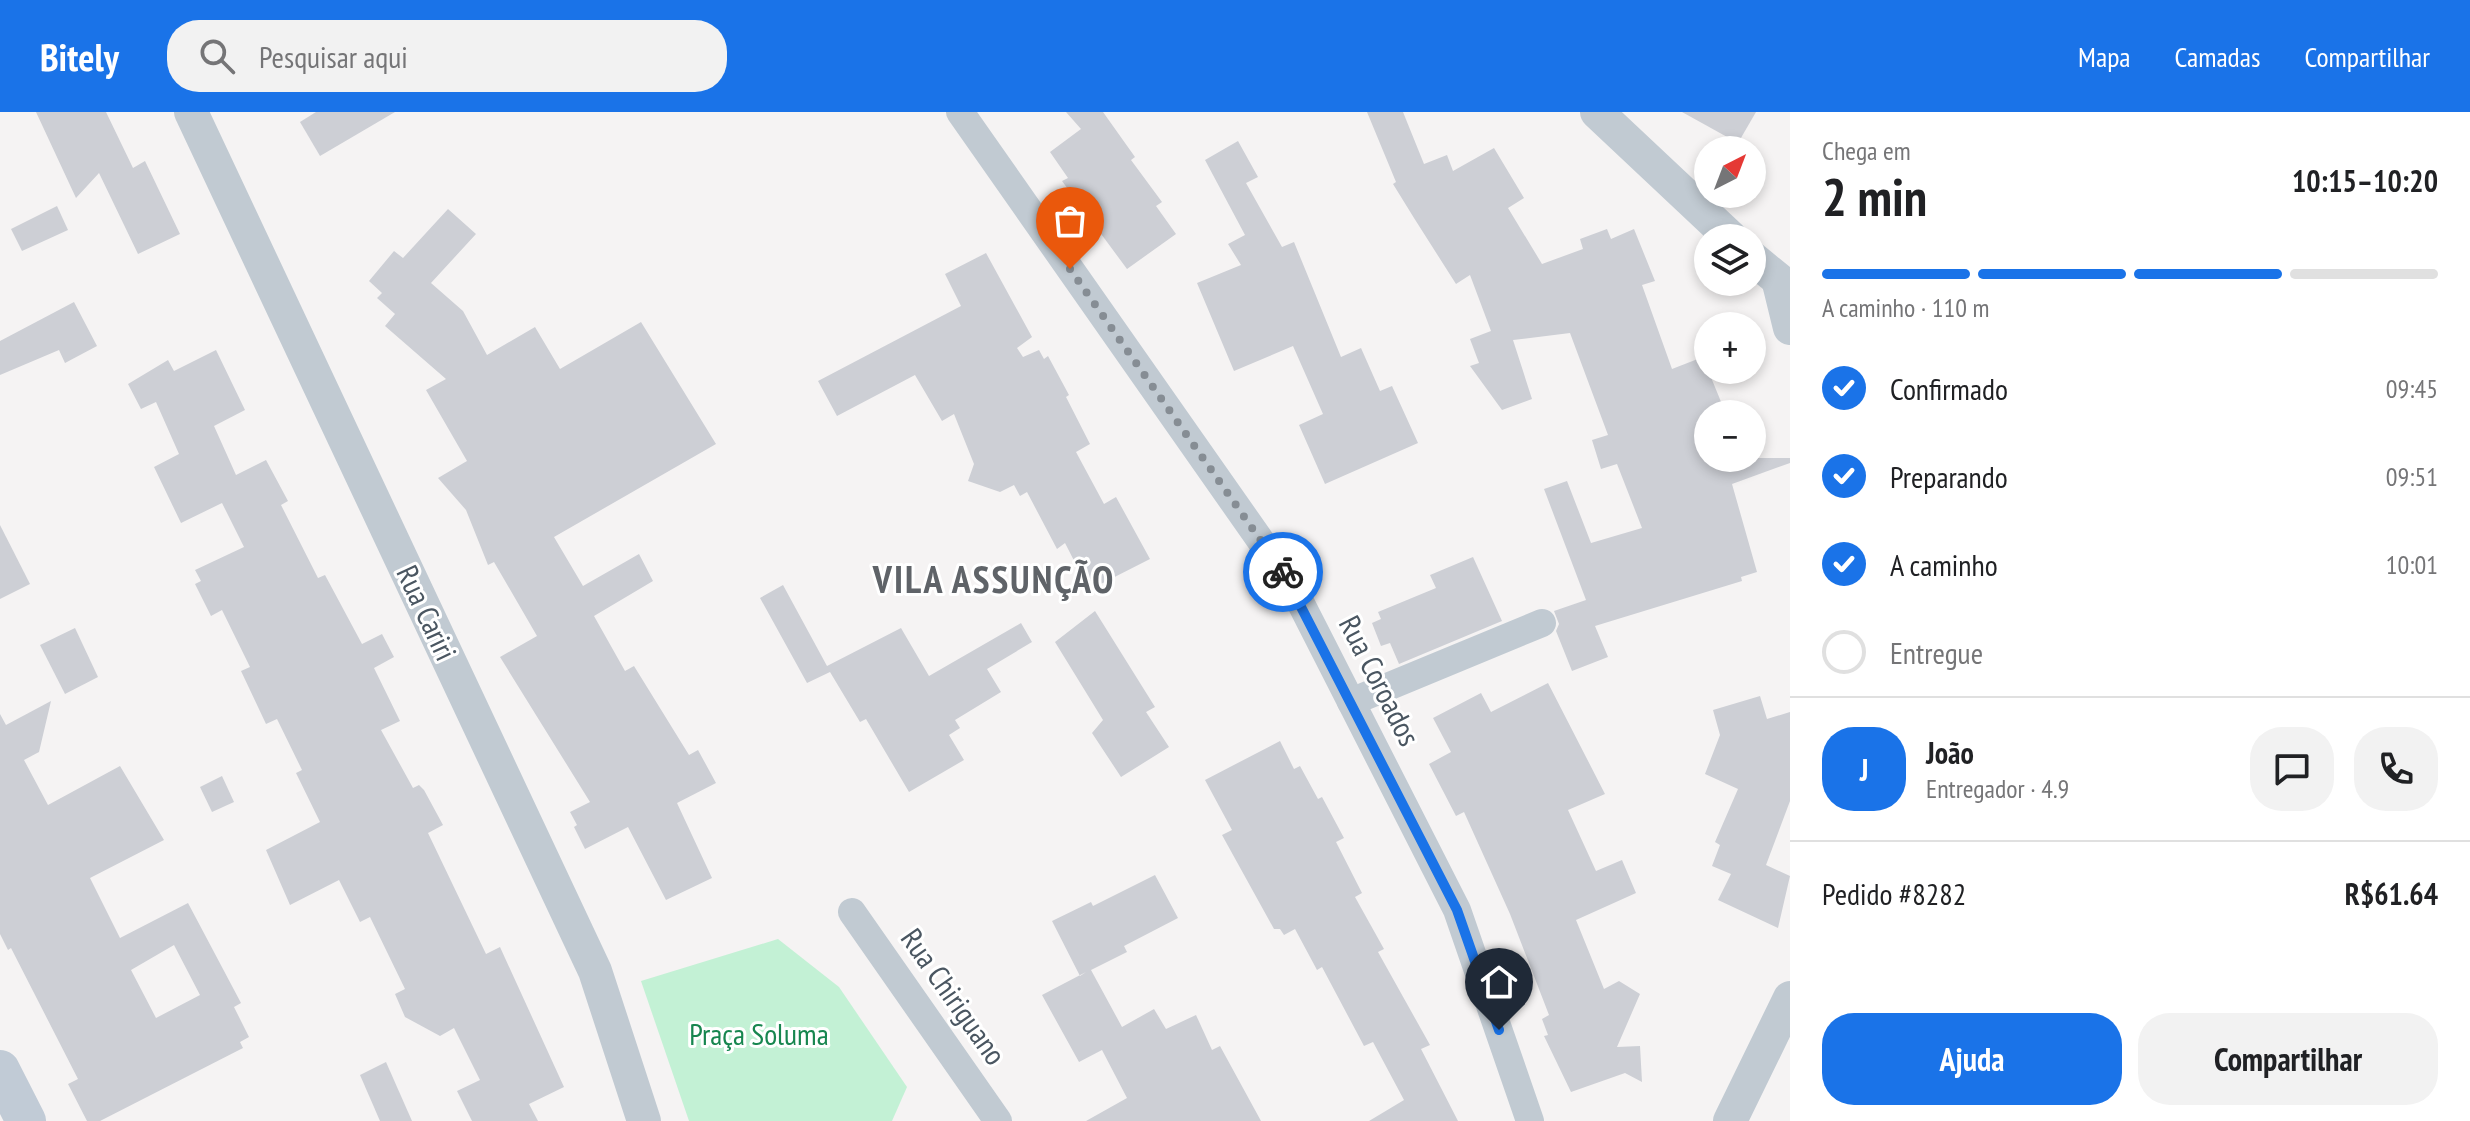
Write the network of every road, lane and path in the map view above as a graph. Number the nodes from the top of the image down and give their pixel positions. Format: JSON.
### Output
{"nodes":[{"id":1,"x":191,"y":112,"type":"edge"},
{"id":2,"x":960,"y":112,"type":"edge"},
{"id":3,"x":1597,"y":112,"type":"edge"},
{"id":4,"x":1716,"y":224,"type":"edge"},
{"id":5,"x":1766,"y":270,"type":"edge"},
{"id":6,"x":1784,"y":286,"type":"edge"},
{"id":7,"x":1790,"y":328,"type":"edge"},
{"id":8,"x":1542,"y":623,"type":"dead end"},
{"id":9,"x":1351,"y":702,"type":"junction"},
{"id":10,"x":852,"y":912,"type":"dead end"},
{"id":11,"x":1790,"y":1000,"type":"edge"},
{"id":12,"x":0,"y":1070,"type":"edge"},
{"id":13,"x":26,"y":1121,"type":"edge"},
{"id":14,"x":644,"y":1121,"type":"edge"},
{"id":15,"x":998,"y":1121,"type":"edge"},
{"id":16,"x":1530,"y":1121,"type":"edge"},
{"id":17,"x":1730,"y":1121,"type":"edge"}],
"edges":[{"from":1,"to":14,"type":"street","name":"Rua Cariri"},
{"from":2,"to":9,"type":"street","name":"Rua Coroados"},
{"from":3,"to":4,"type":"street"},
{"from":5,"to":6,"type":"street"},
{"from":6,"to":7,"type":"street"},
{"from":8,"to":9,"type":"street"},
{"from":9,"to":16,"type":"street","name":"Rua Coroados"},
{"from":10,"to":15,"type":"street","name":"Rua Chiriguano"},
{"from":11,"to":17,"type":"street"},
{"from":12,"to":13,"type":"main road"}]}
